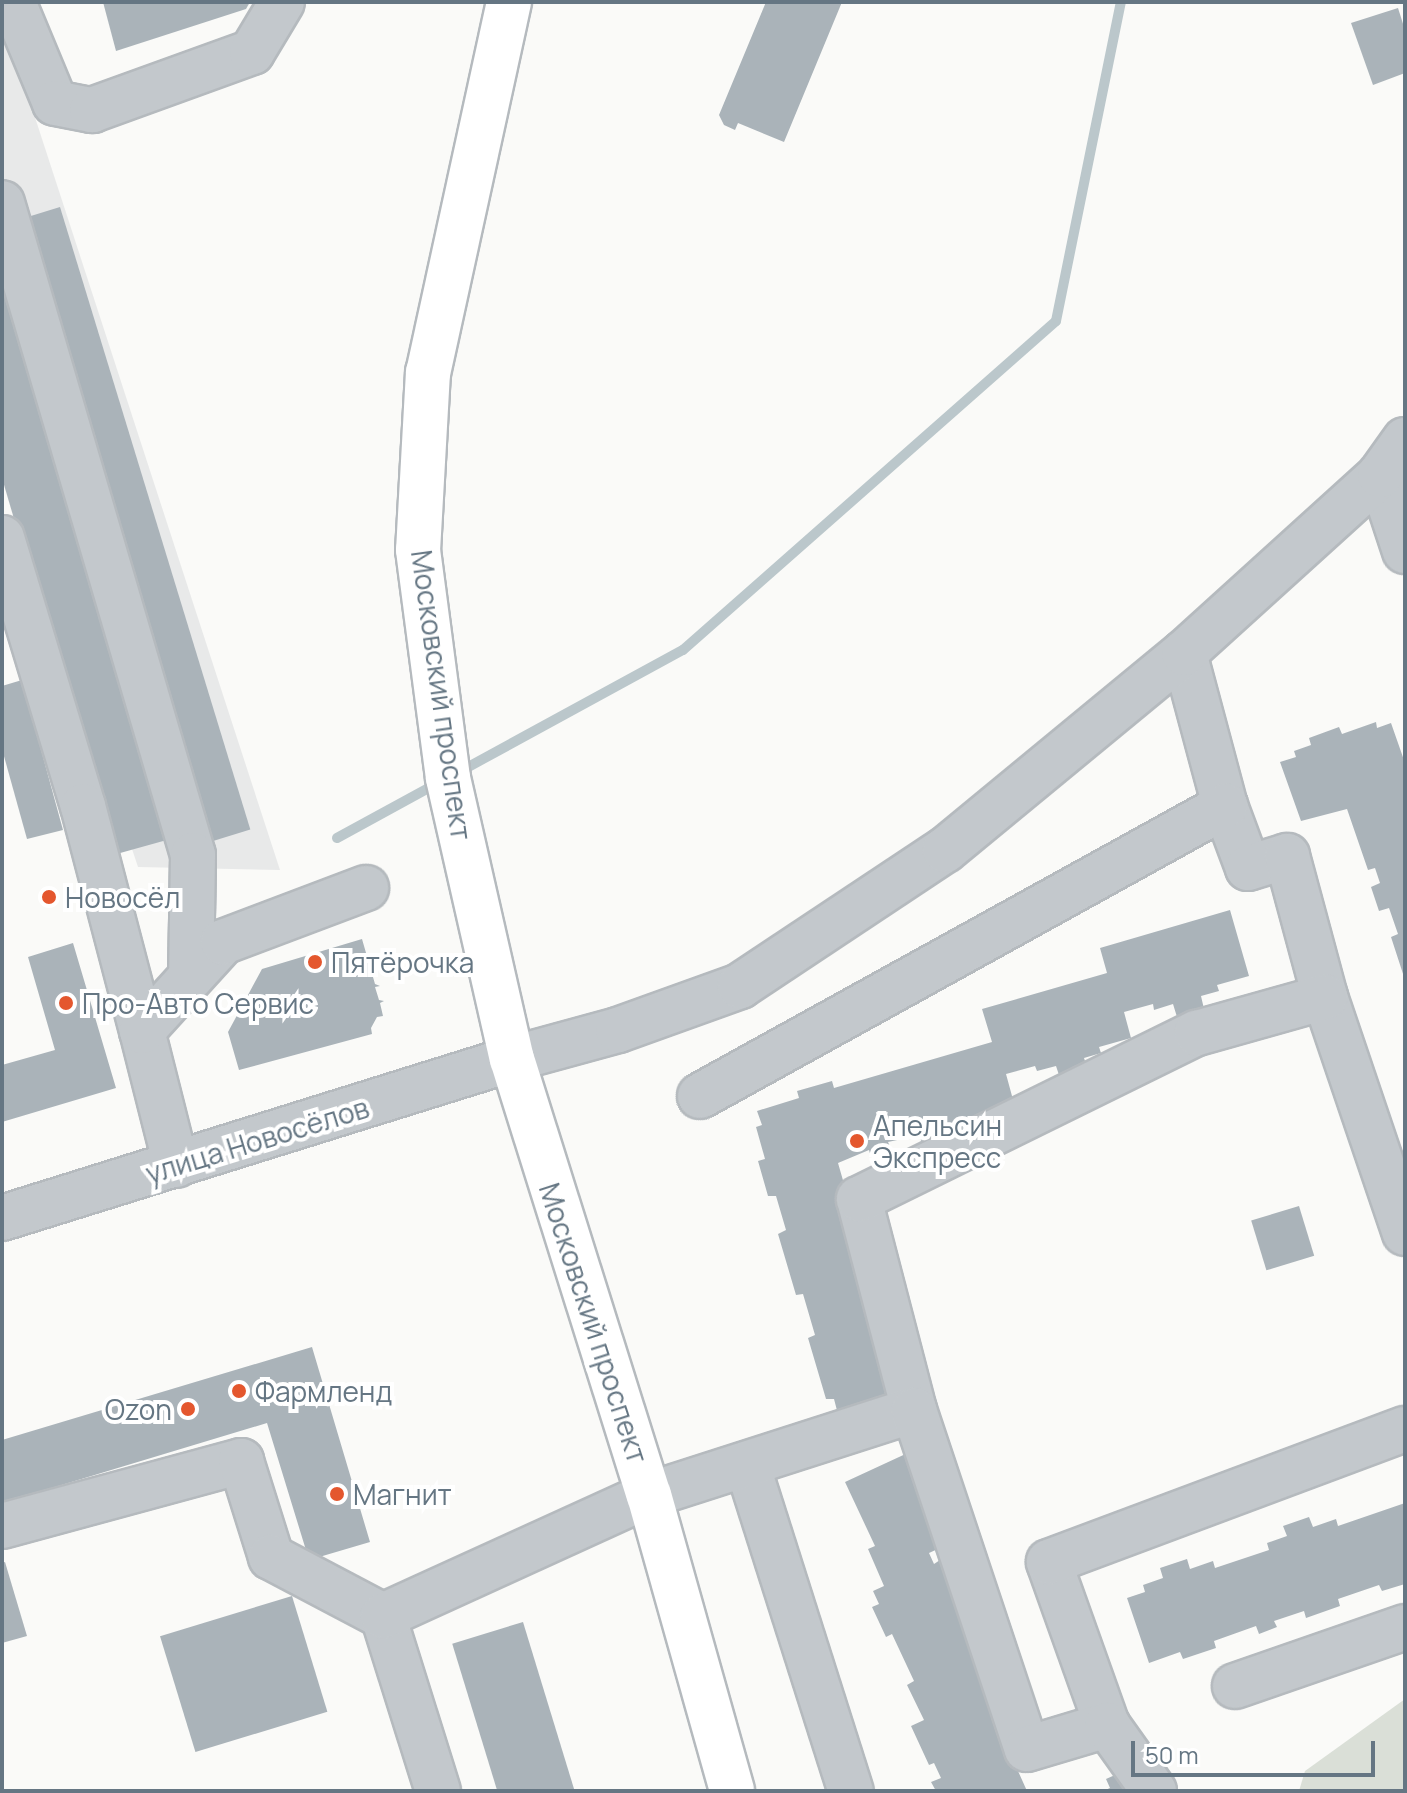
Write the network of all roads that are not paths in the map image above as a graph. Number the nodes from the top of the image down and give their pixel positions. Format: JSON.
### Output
{"nodes":[{"id":1,"x":13,"y":2,"type":"edge"},
{"id":2,"x":282,"y":2,"type":"edge"},
{"id":3,"x":509,"y":2,"type":"edge"},
{"id":4,"x":2,"y":203,"type":"edge"},
{"id":5,"x":1405,"y":440,"type":"edge"},
{"id":6,"x":1380,"y":475,"type":"junction"},
{"id":7,"x":2,"y":538,"type":"edge"},
{"id":8,"x":1405,"y":551,"type":"edge"},
{"id":9,"x":1184,"y":653,"type":"junction"},
{"id":10,"x":1225,"y":806,"type":"junction"},
{"id":11,"x":366,"y":888,"type":"dead end"},
{"id":12,"x":191,"y":976,"type":"junction"},
{"id":13,"x":1325,"y":997,"type":"junction"},
{"id":14,"x":142,"y":1031,"type":"junction"},
{"id":15,"x":512,"y":1059,"type":"junction"},
{"id":16,"x":700,"y":1096,"type":"dead end"},
{"id":17,"x":176,"y":1165,"type":"junction"},
{"id":18,"x":2,"y":1218,"type":"edge"},
{"id":19,"x":1405,"y":1233,"type":"edge"},
{"id":20,"x":914,"y":1410,"type":"junction"},
{"id":21,"x":1405,"y":1429,"type":"edge"},
{"id":22,"x":747,"y":1464,"type":"junction"},
{"id":23,"x":649,"y":1495,"type":"junction"},
{"id":24,"x":2,"y":1526,"type":"edge"},
{"id":25,"x":383,"y":1616,"type":"junction"},
{"id":26,"x":1405,"y":1627,"type":"edge"},
{"id":27,"x":1235,"y":1686,"type":"dead end"},
{"id":28,"x":1107,"y":1725,"type":"junction"},
{"id":29,"x":438,"y":1791,"type":"edge"},
{"id":30,"x":732,"y":1791,"type":"edge"},
{"id":31,"x":851,"y":1791,"type":"edge"},
{"id":32,"x":1154,"y":1791,"type":"edge"}],
"edges":[{"from":1,"to":2,"type":"street"},
{"from":3,"to":15,"type":"main road","name":"Московский проспект"},
{"from":4,"to":12,"type":"street"},
{"from":5,"to":6,"type":"street","name":"улица Новосёлов"},
{"from":6,"to":8,"type":"street"},
{"from":6,"to":9,"type":"street","name":"улица Новосёлов"},
{"from":7,"to":14,"type":"street"},
{"from":9,"to":10,"type":"street"},
{"from":9,"to":15,"type":"street","name":"улица Новосёлов"},
{"from":10,"to":13,"type":"street"},
{"from":10,"to":16,"type":"street"},
{"from":11,"to":12,"type":"street"},
{"from":12,"to":14,"type":"street"},
{"from":13,"to":19,"type":"street"},
{"from":13,"to":20,"type":"street"},
{"from":14,"to":17,"type":"street"},
{"from":15,"to":17,"type":"street","name":"улица Новосёлов"},
{"from":15,"to":23,"type":"main road","name":"Московский проспект"},
{"from":17,"to":18,"type":"street","name":"улица Новосёлов"},
{"from":20,"to":22,"type":"street"},
{"from":20,"to":28,"type":"street"},
{"from":21,"to":28,"type":"street"},
{"from":22,"to":23,"type":"street"},
{"from":22,"to":31,"type":"street"},
{"from":23,"to":25,"type":"street"},
{"from":23,"to":30,"type":"main road","name":"Московский проспект"},
{"from":24,"to":25,"type":"street"},
{"from":25,"to":29,"type":"street"},
{"from":26,"to":27,"type":"street"},
{"from":28,"to":32,"type":"street"}]}
